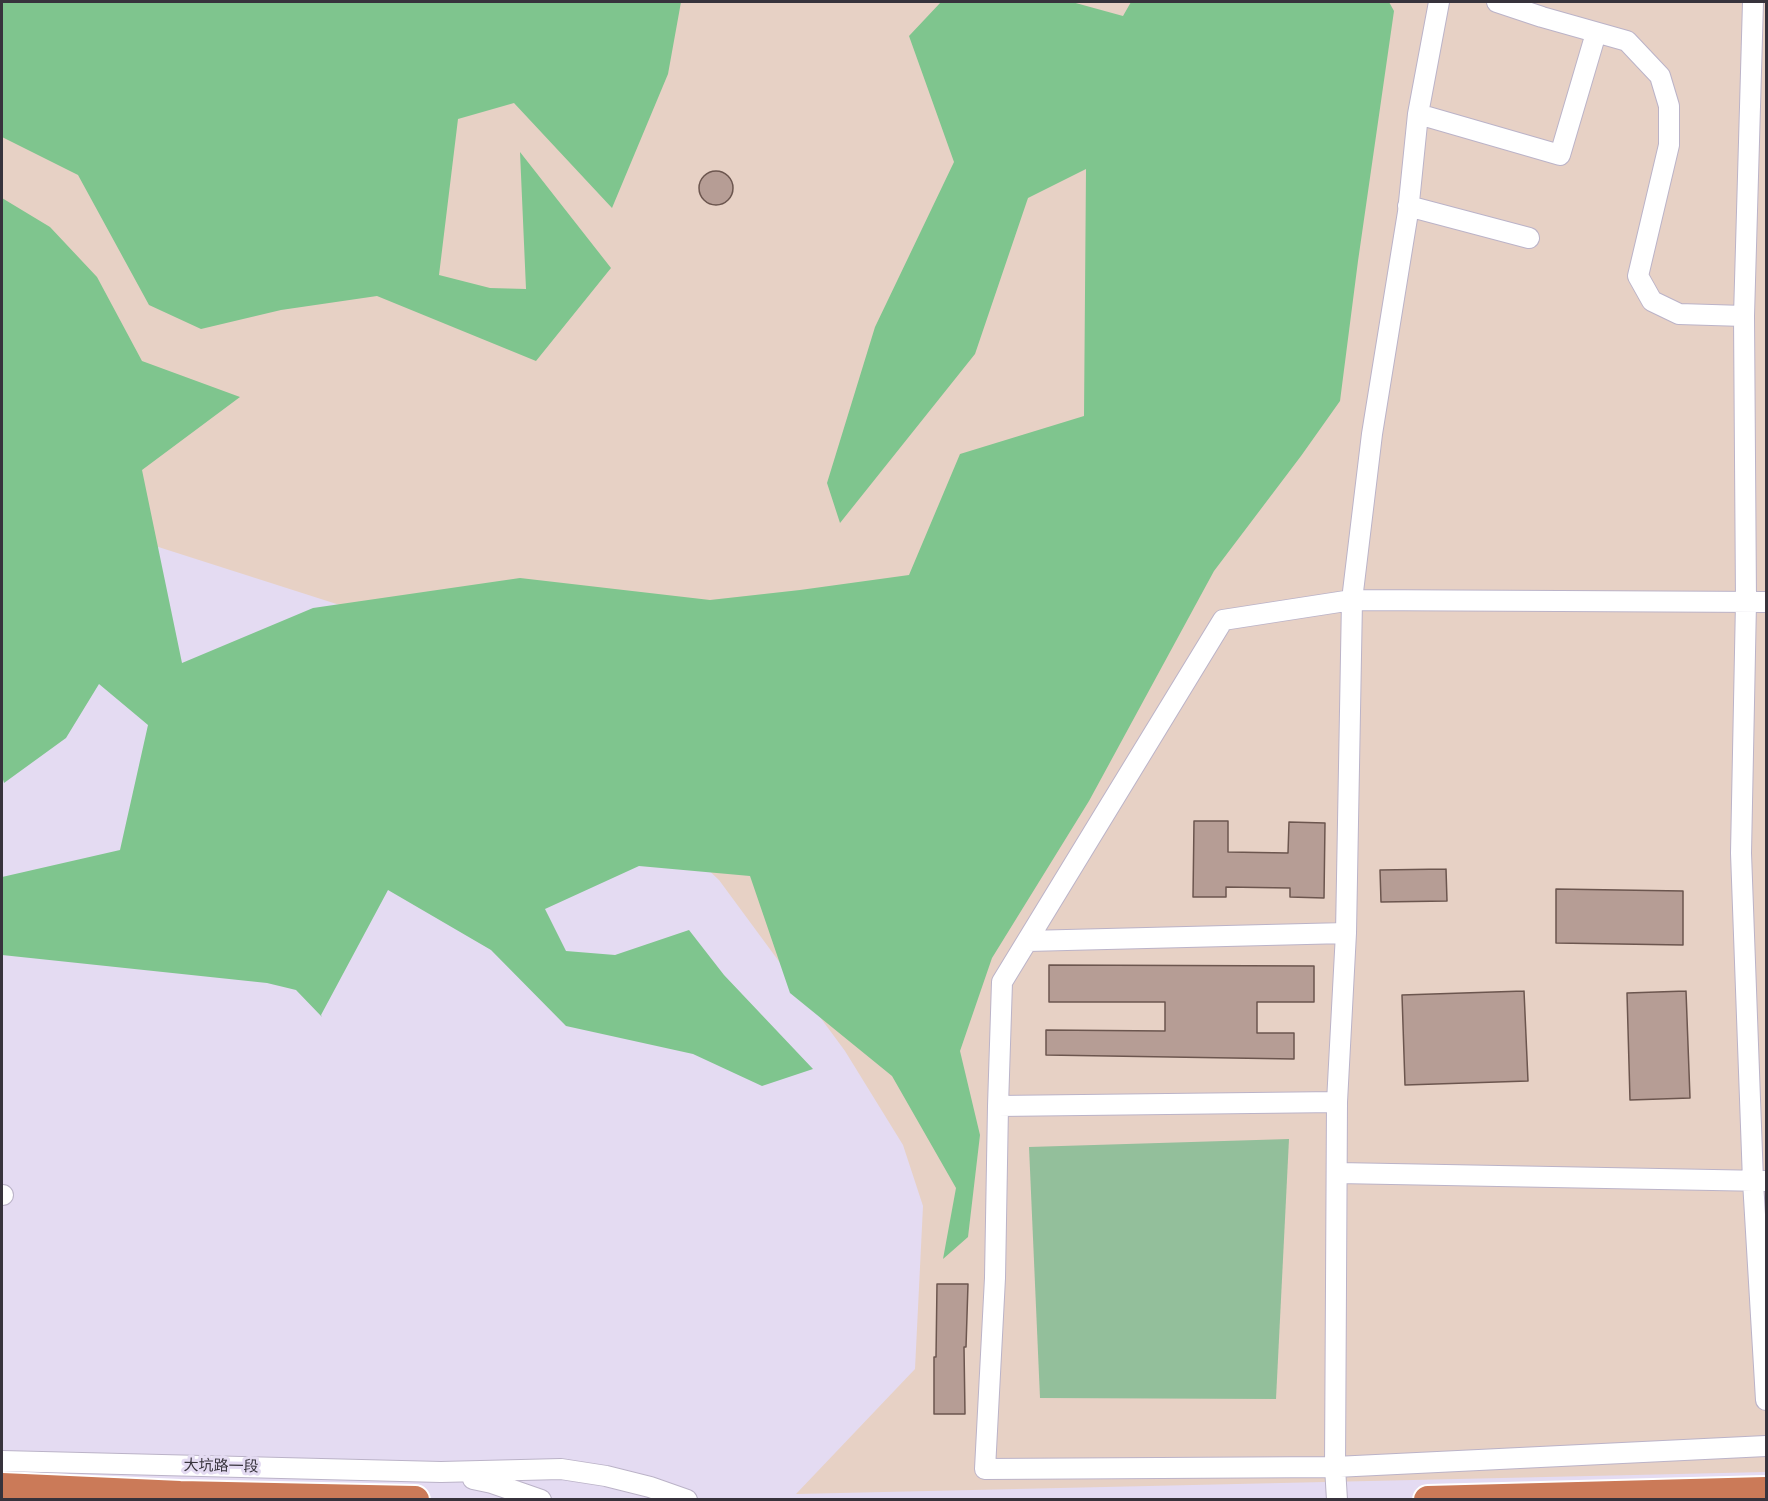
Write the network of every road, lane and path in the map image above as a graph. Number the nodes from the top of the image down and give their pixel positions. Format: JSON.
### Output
{"nodes":[{"id":1,"x":1439,"y":2,"type":"edge"},
{"id":2,"x":1497,"y":2,"type":"edge"},
{"id":3,"x":1753,"y":2,"type":"edge"},
{"id":4,"x":1596,"y":33,"type":"junction"},
{"id":5,"x":1418,"y":114,"type":"junction"},
{"id":6,"x":1408,"y":206,"type":"junction"},
{"id":7,"x":1529,"y":238,"type":"dead end"},
{"id":8,"x":1744,"y":316,"type":"junction"},
{"id":9,"x":1352,"y":600,"type":"junction"},
{"id":10,"x":1746,"y":602,"type":"junction"},
{"id":11,"x":1767,"y":602,"type":"edge"},
{"id":12,"x":1346,"y":933,"type":"junction"},
{"id":13,"x":1027,"y":941,"type":"junction"},
{"id":14,"x":1337,"y":1102,"type":"junction"},
{"id":15,"x":998,"y":1106,"type":"junction"},
{"id":16,"x":1338,"y":1173,"type":"junction"},
{"id":17,"x":1760,"y":1181,"type":"edge"},
{"id":18,"x":1767,"y":1400,"type":"edge"},
{"id":19,"x":1767,"y":1446,"type":"edge"},
{"id":20,"x":2,"y":1461,"type":"edge"},
{"id":21,"x":1335,"y":1467,"type":"junction"},
{"id":22,"x":441,"y":1472,"type":"junction"},
{"id":23,"x":2,"y":1487,"type":"edge"},
{"id":24,"x":1767,"y":1491,"type":"edge"},
{"id":25,"x":415,"y":1500,"type":"edge"},
{"id":26,"x":541,"y":1500,"type":"edge"},
{"id":27,"x":687,"y":1500,"type":"edge"},
{"id":28,"x":1337,"y":1500,"type":"edge"},
{"id":29,"x":1428,"y":1500,"type":"edge"}],
"edges":[{"from":1,"to":5,"type":"street"},
{"from":2,"to":4,"type":"street"},
{"from":3,"to":8,"type":"street"},
{"from":4,"to":5,"type":"street"},
{"from":4,"to":8,"type":"street"},
{"from":5,"to":6,"type":"street"},
{"from":6,"to":7,"type":"street"},
{"from":6,"to":9,"type":"street"},
{"from":8,"to":10,"type":"street"},
{"from":9,"to":10,"type":"street"},
{"from":9,"to":12,"type":"street"},
{"from":9,"to":13,"type":"street"},
{"from":10,"to":11,"type":"street"},
{"from":10,"to":17,"type":"street"},
{"from":12,"to":13,"type":"street"},
{"from":12,"to":14,"type":"street"},
{"from":13,"to":15,"type":"street"},
{"from":14,"to":15,"type":"street"},
{"from":14,"to":16,"type":"street"},
{"from":15,"to":21,"type":"street"},
{"from":16,"to":17,"type":"street"},
{"from":16,"to":21,"type":"street"},
{"from":17,"to":18,"type":"street"},
{"from":19,"to":21,"type":"street"},
{"from":20,"to":22,"type":"street","name":"大坑路一段"},
{"from":21,"to":28,"type":"street"},
{"from":22,"to":26,"type":"street","name":"大坑路一段"},
{"from":22,"to":27,"type":"street","name":"大坑路一段"},
{"from":23,"to":25,"type":"highway"},
{"from":24,"to":29,"type":"highway"}]}
